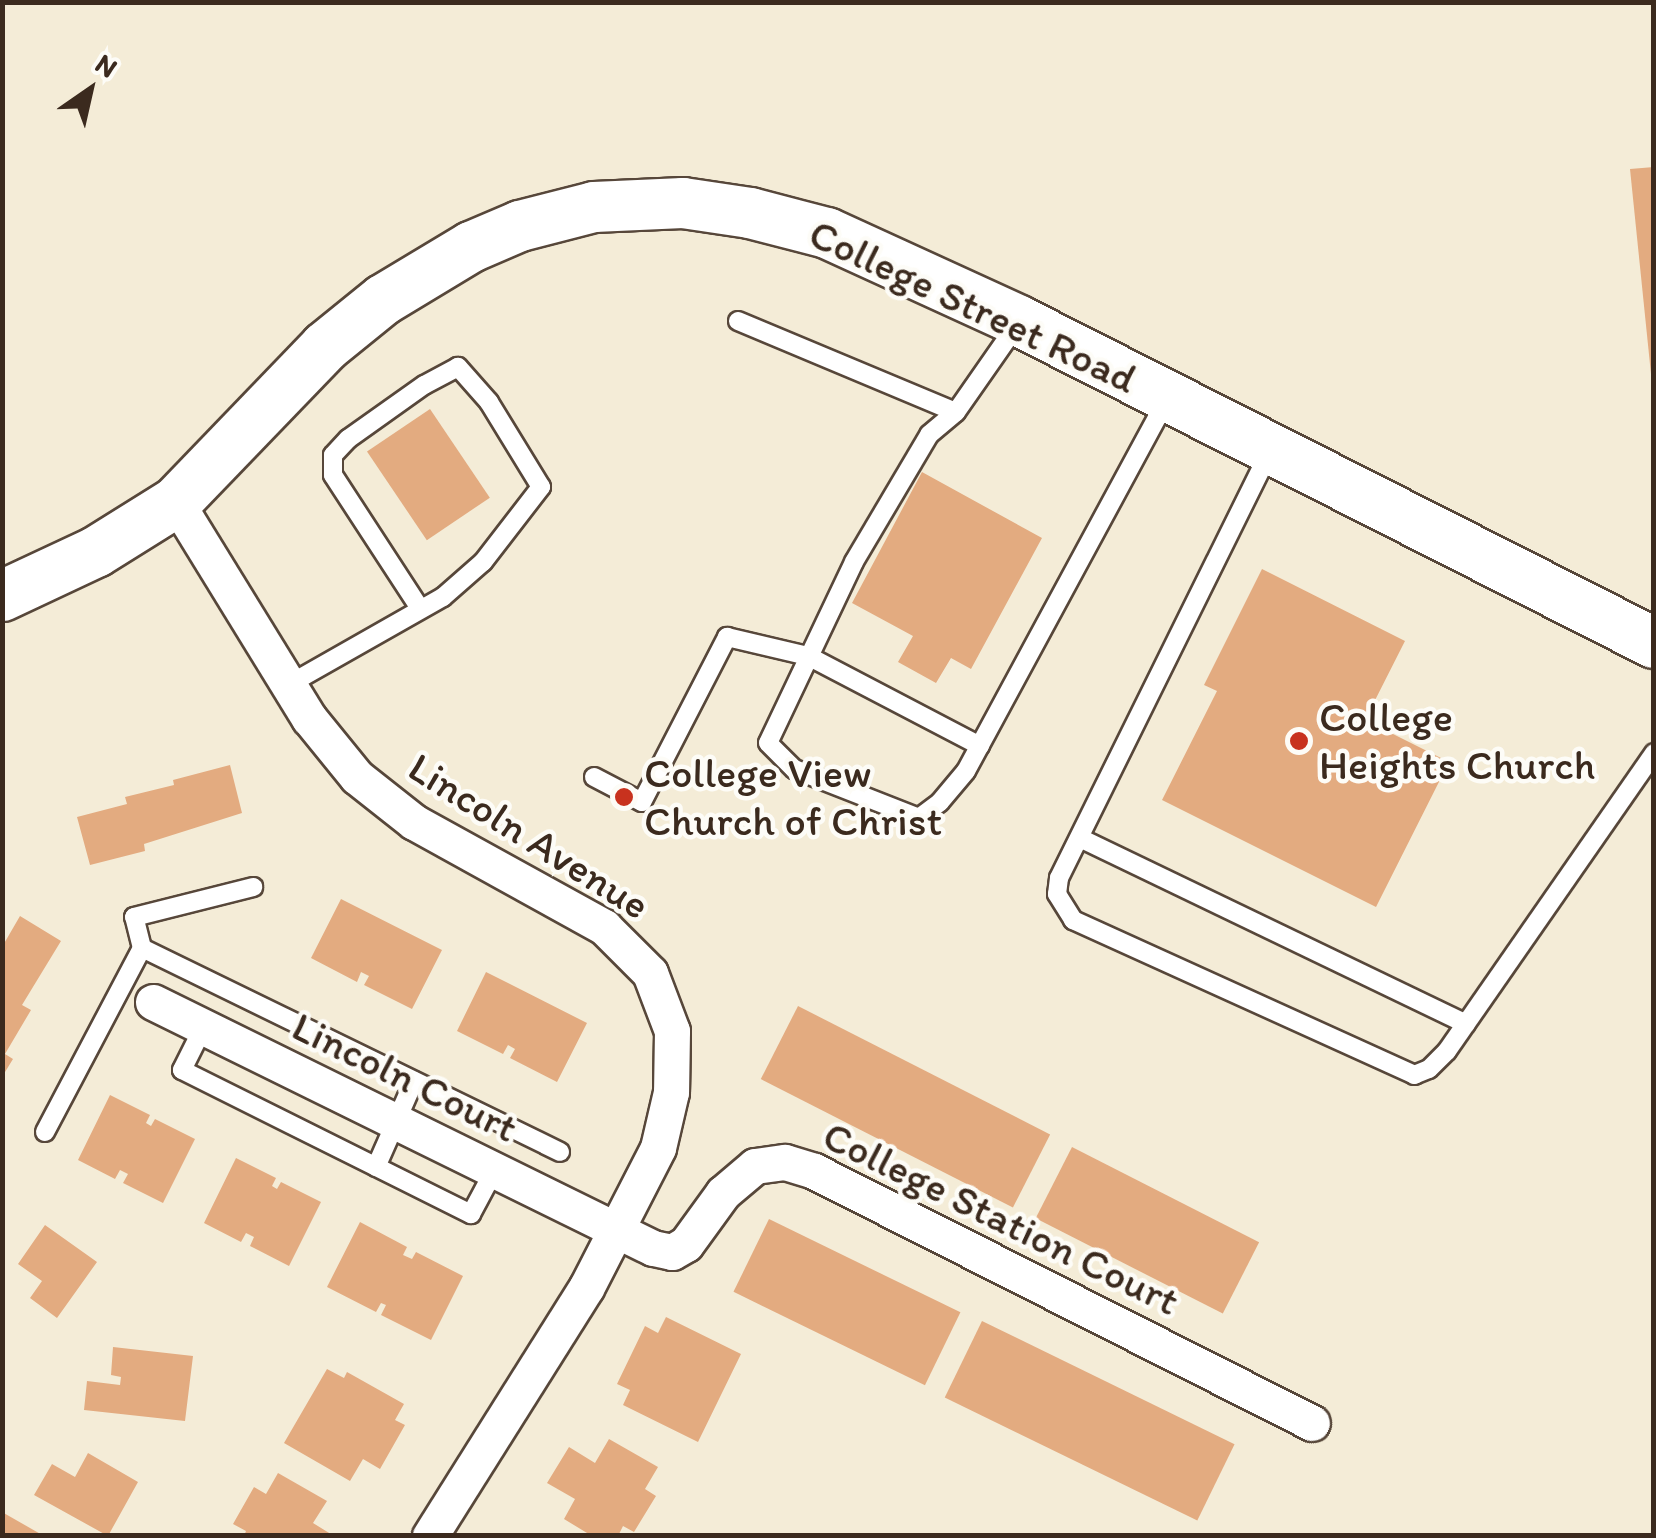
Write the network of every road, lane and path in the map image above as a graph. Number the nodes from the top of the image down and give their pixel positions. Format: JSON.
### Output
{"nodes":[{"id":1,"x":738,"y":320,"type":"dead end"},
{"id":2,"x":1019,"y":321,"type":"junction"},
{"id":3,"x":1169,"y":396,"type":"junction"},
{"id":4,"x":956,"y":412,"type":"junction"},
{"id":5,"x":1271,"y":448,"type":"junction"},
{"id":6,"x":176,"y":502,"type":"junction"},
{"id":7,"x":2,"y":596,"type":"edge"},
{"id":8,"x":419,"y":607,"type":"junction"},
{"id":9,"x":1654,"y":643,"type":"edge"},
{"id":10,"x":808,"y":656,"type":"junction"},
{"id":11,"x":288,"y":686,"type":"junction"},
{"id":12,"x":980,"y":746,"type":"junction"},
{"id":13,"x":1654,"y":754,"type":"edge"},
{"id":14,"x":594,"y":778,"type":"dead end"},
{"id":15,"x":1082,"y":840,"type":"junction"},
{"id":16,"x":253,"y":887,"type":"dead end"},
{"id":17,"x":142,"y":948,"type":"junction"},
{"id":18,"x":137,"y":995,"type":"junction"},
{"id":19,"x":1466,"y":1024,"type":"junction"},
{"id":20,"x":203,"y":1028,"type":"junction"},
{"id":21,"x":414,"y":1081,"type":"junction"},
{"id":22,"x":395,"y":1125,"type":"junction"},
{"id":23,"x":44,"y":1132,"type":"dead end"},
{"id":24,"x":560,"y":1152,"type":"dead end"},
{"id":25,"x":376,"y":1166,"type":"junction"},
{"id":26,"x":494,"y":1170,"type":"junction"},
{"id":27,"x":619,"y":1229,"type":"junction"},
{"id":28,"x":1312,"y":1423,"type":"dead end"},
{"id":29,"x":430,"y":1536,"type":"edge"}],
"edges":[{"from":1,"to":4,"type":"lane"},
{"from":2,"to":3,"type":"street","name":"College Street Road"},
{"from":2,"to":4,"type":"lane"},
{"from":2,"to":6,"type":"street","name":"College Street Road"},
{"from":3,"to":5,"type":"street","name":"College Street Road"},
{"from":3,"to":12,"type":"lane"},
{"from":4,"to":10,"type":"lane"},
{"from":5,"to":9,"type":"street","name":"College Street Road"},
{"from":5,"to":15,"type":"lane"},
{"from":6,"to":7,"type":"street","name":"College Street Road"},
{"from":6,"to":11,"type":"street","name":"Lincoln Avenue"},
{"from":8,"to":8,"type":"lane"},
{"from":8,"to":11,"type":"lane"},
{"from":10,"to":12,"type":"lane"},
{"from":10,"to":12,"type":"lane"},
{"from":10,"to":14,"type":"lane"},
{"from":11,"to":27,"type":"street","name":"Lincoln Avenue"},
{"from":13,"to":19,"type":"lane"},
{"from":15,"to":19,"type":"lane"},
{"from":15,"to":19,"type":"lane"},
{"from":16,"to":17,"type":"lane"},
{"from":17,"to":18,"type":"lane"},
{"from":17,"to":21,"type":"lane"},
{"from":18,"to":20,"type":"street","name":"Lincoln Court"},
{"from":18,"to":23,"type":"lane"},
{"from":20,"to":22,"type":"street","name":"Lincoln Court"},
{"from":20,"to":25,"type":"lane"},
{"from":21,"to":22,"type":"lane"},
{"from":21,"to":24,"type":"lane"},
{"from":22,"to":25,"type":"lane"},
{"from":22,"to":26,"type":"street","name":"Lincoln Court"},
{"from":25,"to":26,"type":"lane"},
{"from":26,"to":27,"type":"street","name":"Lincoln Court"},
{"from":27,"to":28,"type":"street","name":"College Station Court"},
{"from":27,"to":29,"type":"street","name":"Lincoln Avenue"}]}
